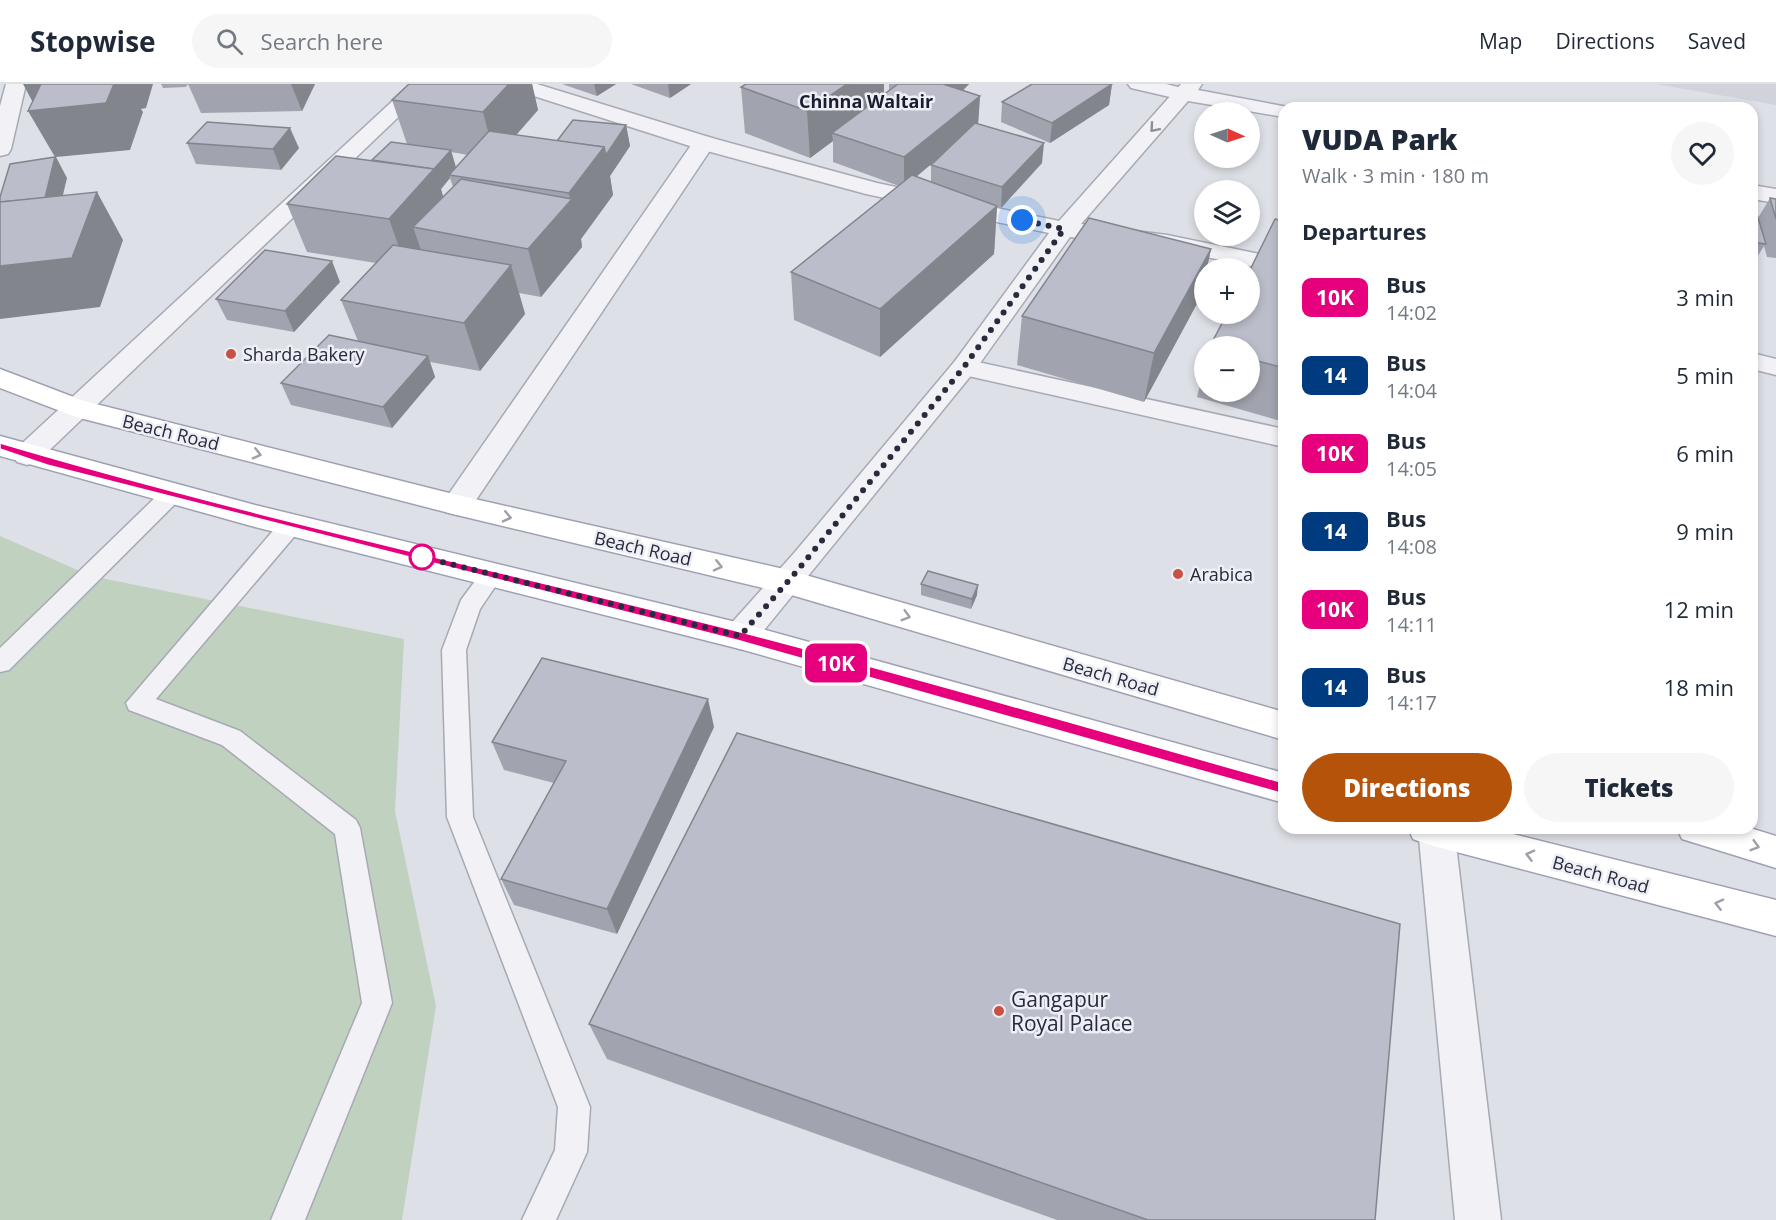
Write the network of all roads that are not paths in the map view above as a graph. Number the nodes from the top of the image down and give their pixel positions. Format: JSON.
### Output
{"nodes":[{"id":1,"x":16,"y":84,"type":"edge"},
{"id":2,"x":423,"y":84,"type":"edge"},
{"id":3,"x":516,"y":84,"type":"edge"},
{"id":4,"x":1138,"y":84,"type":"edge"},
{"id":5,"x":1188,"y":89,"type":"edge"},
{"id":6,"x":1278,"y":110,"type":"edge"},
{"id":7,"x":704,"y":144,"type":"junction"},
{"id":8,"x":0,"y":149,"type":"edge"},
{"id":9,"x":1758,"y":193,"type":"edge"},
{"id":10,"x":1776,"y":196,"type":"edge"},
{"id":11,"x":1064,"y":229,"type":"junction"},
{"id":12,"x":1278,"y":265,"type":"edge"},
{"id":13,"x":1758,"y":362,"type":"edge"},
{"id":14,"x":1776,"y":366,"type":"edge"},
{"id":15,"x":964,"y":367,"type":"junction"},
{"id":16,"x":0,"y":378,"type":"edge"},
{"id":17,"x":76,"y":408,"type":"junction"},
{"id":18,"x":1278,"y":437,"type":"edge"},
{"id":19,"x":13,"y":450,"type":"edge"},
{"id":20,"x":172,"y":494,"type":"junction"},
{"id":21,"x":457,"y":505,"type":"junction"},
{"id":22,"x":291,"y":525,"type":"junction"},
{"id":23,"x":492,"y":575,"type":"junction"},
{"id":24,"x":788,"y":582,"type":"junction"},
{"id":25,"x":740,"y":636,"type":"junction"},
{"id":26,"x":0,"y":663,"type":"edge"},
{"id":27,"x":1278,"y":724,"type":"edge"},
{"id":28,"x":1278,"y":786,"type":"edge"},
{"id":29,"x":1434,"y":834,"type":"edge"},
{"id":30,"x":1452,"y":834,"type":"edge"},
{"id":31,"x":1715,"y":834,"type":"edge"},
{"id":32,"x":1776,"y":852,"type":"edge"},
{"id":33,"x":1776,"y":918,"type":"edge"},
{"id":34,"x":288,"y":1220,"type":"edge"},
{"id":35,"x":539,"y":1220,"type":"edge"},
{"id":36,"x":1478,"y":1220,"type":"edge"}],
"edges":[{"from":1,"to":8,"type":"street"},
{"from":2,"to":17,"type":"street"},
{"from":3,"to":7,"type":"street"},
{"from":4,"to":5,"type":"street"},
{"from":5,"to":6,"type":"street"},
{"from":5,"to":11,"type":"street","one_way":true},
{"from":7,"to":11,"type":"street"},
{"from":7,"to":21,"type":"street"},
{"from":9,"to":10,"type":"street"},
{"from":11,"to":12,"type":"street"},
{"from":11,"to":15,"type":"street"},
{"from":13,"to":14,"type":"street"},
{"from":15,"to":18,"type":"street"},
{"from":15,"to":24,"type":"street"},
{"from":16,"to":17,"type":"main road","name":"Beach Road"},
{"from":17,"to":19,"type":"street"},
{"from":17,"to":21,"type":"main road","name":"Beach Road","one_way":true},
{"from":19,"to":20,"type":"main road"},
{"from":20,"to":22,"type":"main road"},
{"from":20,"to":26,"type":"lane"},
{"from":21,"to":24,"type":"main road","name":"Beach Road","one_way":true},
{"from":22,"to":23,"type":"main road"},
{"from":22,"to":34,"type":"lane"},
{"from":23,"to":25,"type":"main road"},
{"from":23,"to":35,"type":"lane"},
{"from":24,"to":25,"type":"street"},
{"from":24,"to":27,"type":"main road","name":"Beach Road","one_way":true},
{"from":25,"to":28,"type":"main road"},
{"from":29,"to":36,"type":"street"},
{"from":33,"to":30,"type":"main road","name":"Beach Road","one_way":true},
{"from":31,"to":32,"type":"main road","one_way":true}]}
